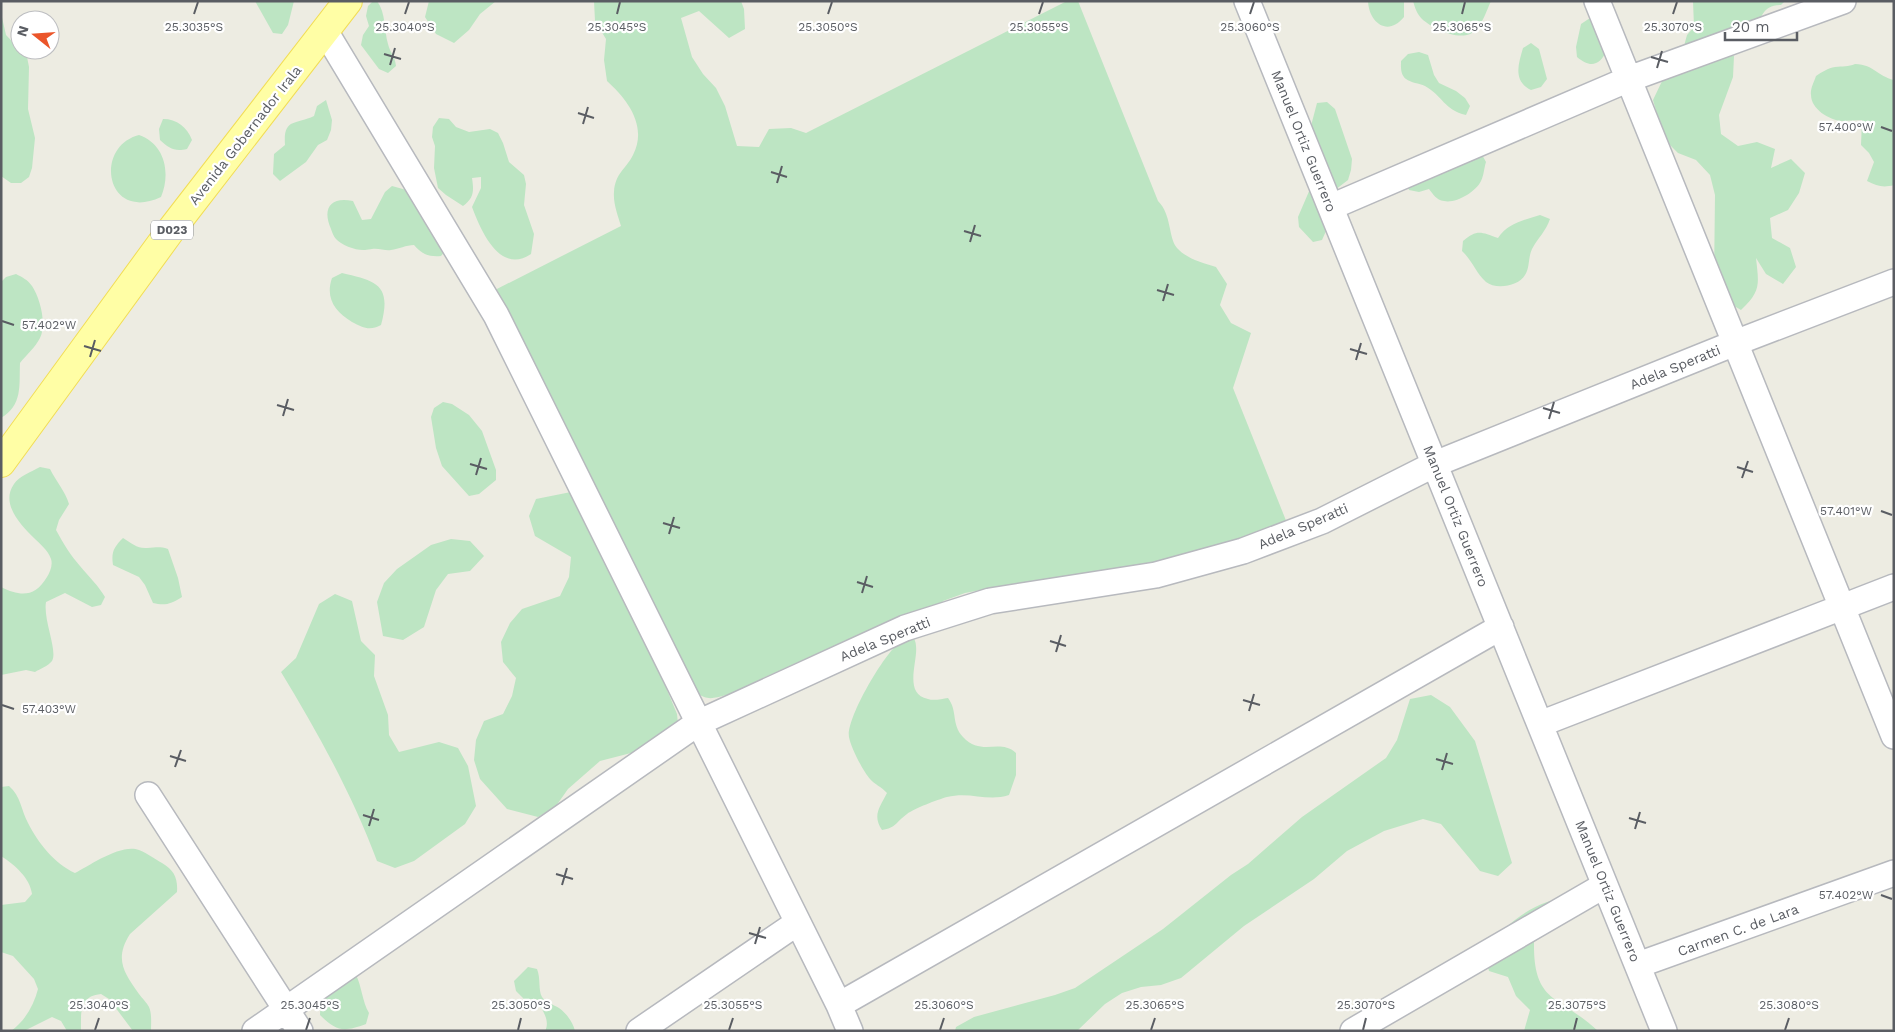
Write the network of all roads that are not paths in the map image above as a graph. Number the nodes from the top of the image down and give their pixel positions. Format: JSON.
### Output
{"nodes":[{"id":1,"x":348,"y":1,"type":"edge"},
{"id":2,"x":1247,"y":1,"type":"edge"},
{"id":3,"x":1598,"y":1,"type":"edge"},
{"id":4,"x":1843,"y":1,"type":"edge"},
{"id":5,"x":325,"y":31,"type":"junction"},
{"id":6,"x":1629,"y":79,"type":"junction"},
{"id":7,"x":1331,"y":207,"type":"junction"},
{"id":8,"x":1894,"y":282,"type":"edge"},
{"id":9,"x":1735,"y":343,"type":"junction"},
{"id":10,"x":1,"y":463,"type":"edge"},
{"id":11,"x":1435,"y":464,"type":"junction"},
{"id":12,"x":1894,"y":587,"type":"edge"},
{"id":13,"x":1842,"y":607,"type":"junction"},
{"id":14,"x":1501,"y":627,"type":"junction"},
{"id":15,"x":698,"y":722,"type":"junction"},
{"id":16,"x":1540,"y":724,"type":"junction"},
{"id":17,"x":1894,"y":736,"type":"edge"},
{"id":18,"x":148,"y":796,"type":"dead end"},
{"id":19,"x":1894,"y":873,"type":"edge"},
{"id":20,"x":1605,"y":885,"type":"junction"},
{"id":21,"x":797,"y":923,"type":"junction"},
{"id":22,"x":1638,"y":965,"type":"junction"},
{"id":23,"x":839,"y":1005,"type":"junction"},
{"id":24,"x":285,"y":1009,"type":"junction"},
{"id":25,"x":255,"y":1031,"type":"edge"},
{"id":26,"x":300,"y":1031,"type":"edge"},
{"id":27,"x":639,"y":1031,"type":"edge"},
{"id":28,"x":850,"y":1031,"type":"edge"},
{"id":29,"x":1353,"y":1031,"type":"edge"},
{"id":30,"x":1664,"y":1031,"type":"edge"}],
"edges":[{"from":1,"to":5,"type":"main road","name":"Avenida Gobernador Irala","number":"D023"},
{"from":2,"to":7,"type":"street","name":"Manuel Ortiz Guerrero"},
{"from":3,"to":6,"type":"street"},
{"from":4,"to":6,"type":"street"},
{"from":5,"to":10,"type":"main road","name":"Avenida Gobernador Irala","number":"D023"},
{"from":5,"to":15,"type":"street"},
{"from":6,"to":7,"type":"street"},
{"from":6,"to":9,"type":"street"},
{"from":7,"to":11,"type":"street","name":"Manuel Ortiz Guerrero"},
{"from":8,"to":9,"type":"street","name":"Adela Speratti"},
{"from":9,"to":11,"type":"street","name":"Adela Speratti"},
{"from":9,"to":13,"type":"street"},
{"from":11,"to":14,"type":"street","name":"Manuel Ortiz Guerrero"},
{"from":11,"to":15,"type":"street","name":"Adela Speratti"},
{"from":12,"to":13,"type":"street"},
{"from":13,"to":16,"type":"street"},
{"from":13,"to":17,"type":"street"},
{"from":14,"to":16,"type":"street","name":"Manuel Ortiz Guerrero"},
{"from":14,"to":23,"type":"street"},
{"from":15,"to":21,"type":"street"},
{"from":15,"to":24,"type":"street","name":"Adela Speratti"},
{"from":16,"to":20,"type":"street","name":"Manuel Ortiz Guerrero"},
{"from":18,"to":24,"type":"street"},
{"from":19,"to":22,"type":"street","name":"Carmen C. de Lara"},
{"from":20,"to":22,"type":"street","name":"Manuel Ortiz Guerrero"},
{"from":20,"to":29,"type":"street"},
{"from":21,"to":23,"type":"street"},
{"from":21,"to":27,"type":"street"},
{"from":22,"to":30,"type":"street","name":"Manuel Ortiz Guerrero"},
{"from":23,"to":28,"type":"street"},
{"from":24,"to":25,"type":"street","name":"Adela Speratti"},
{"from":24,"to":26,"type":"street"}]}
